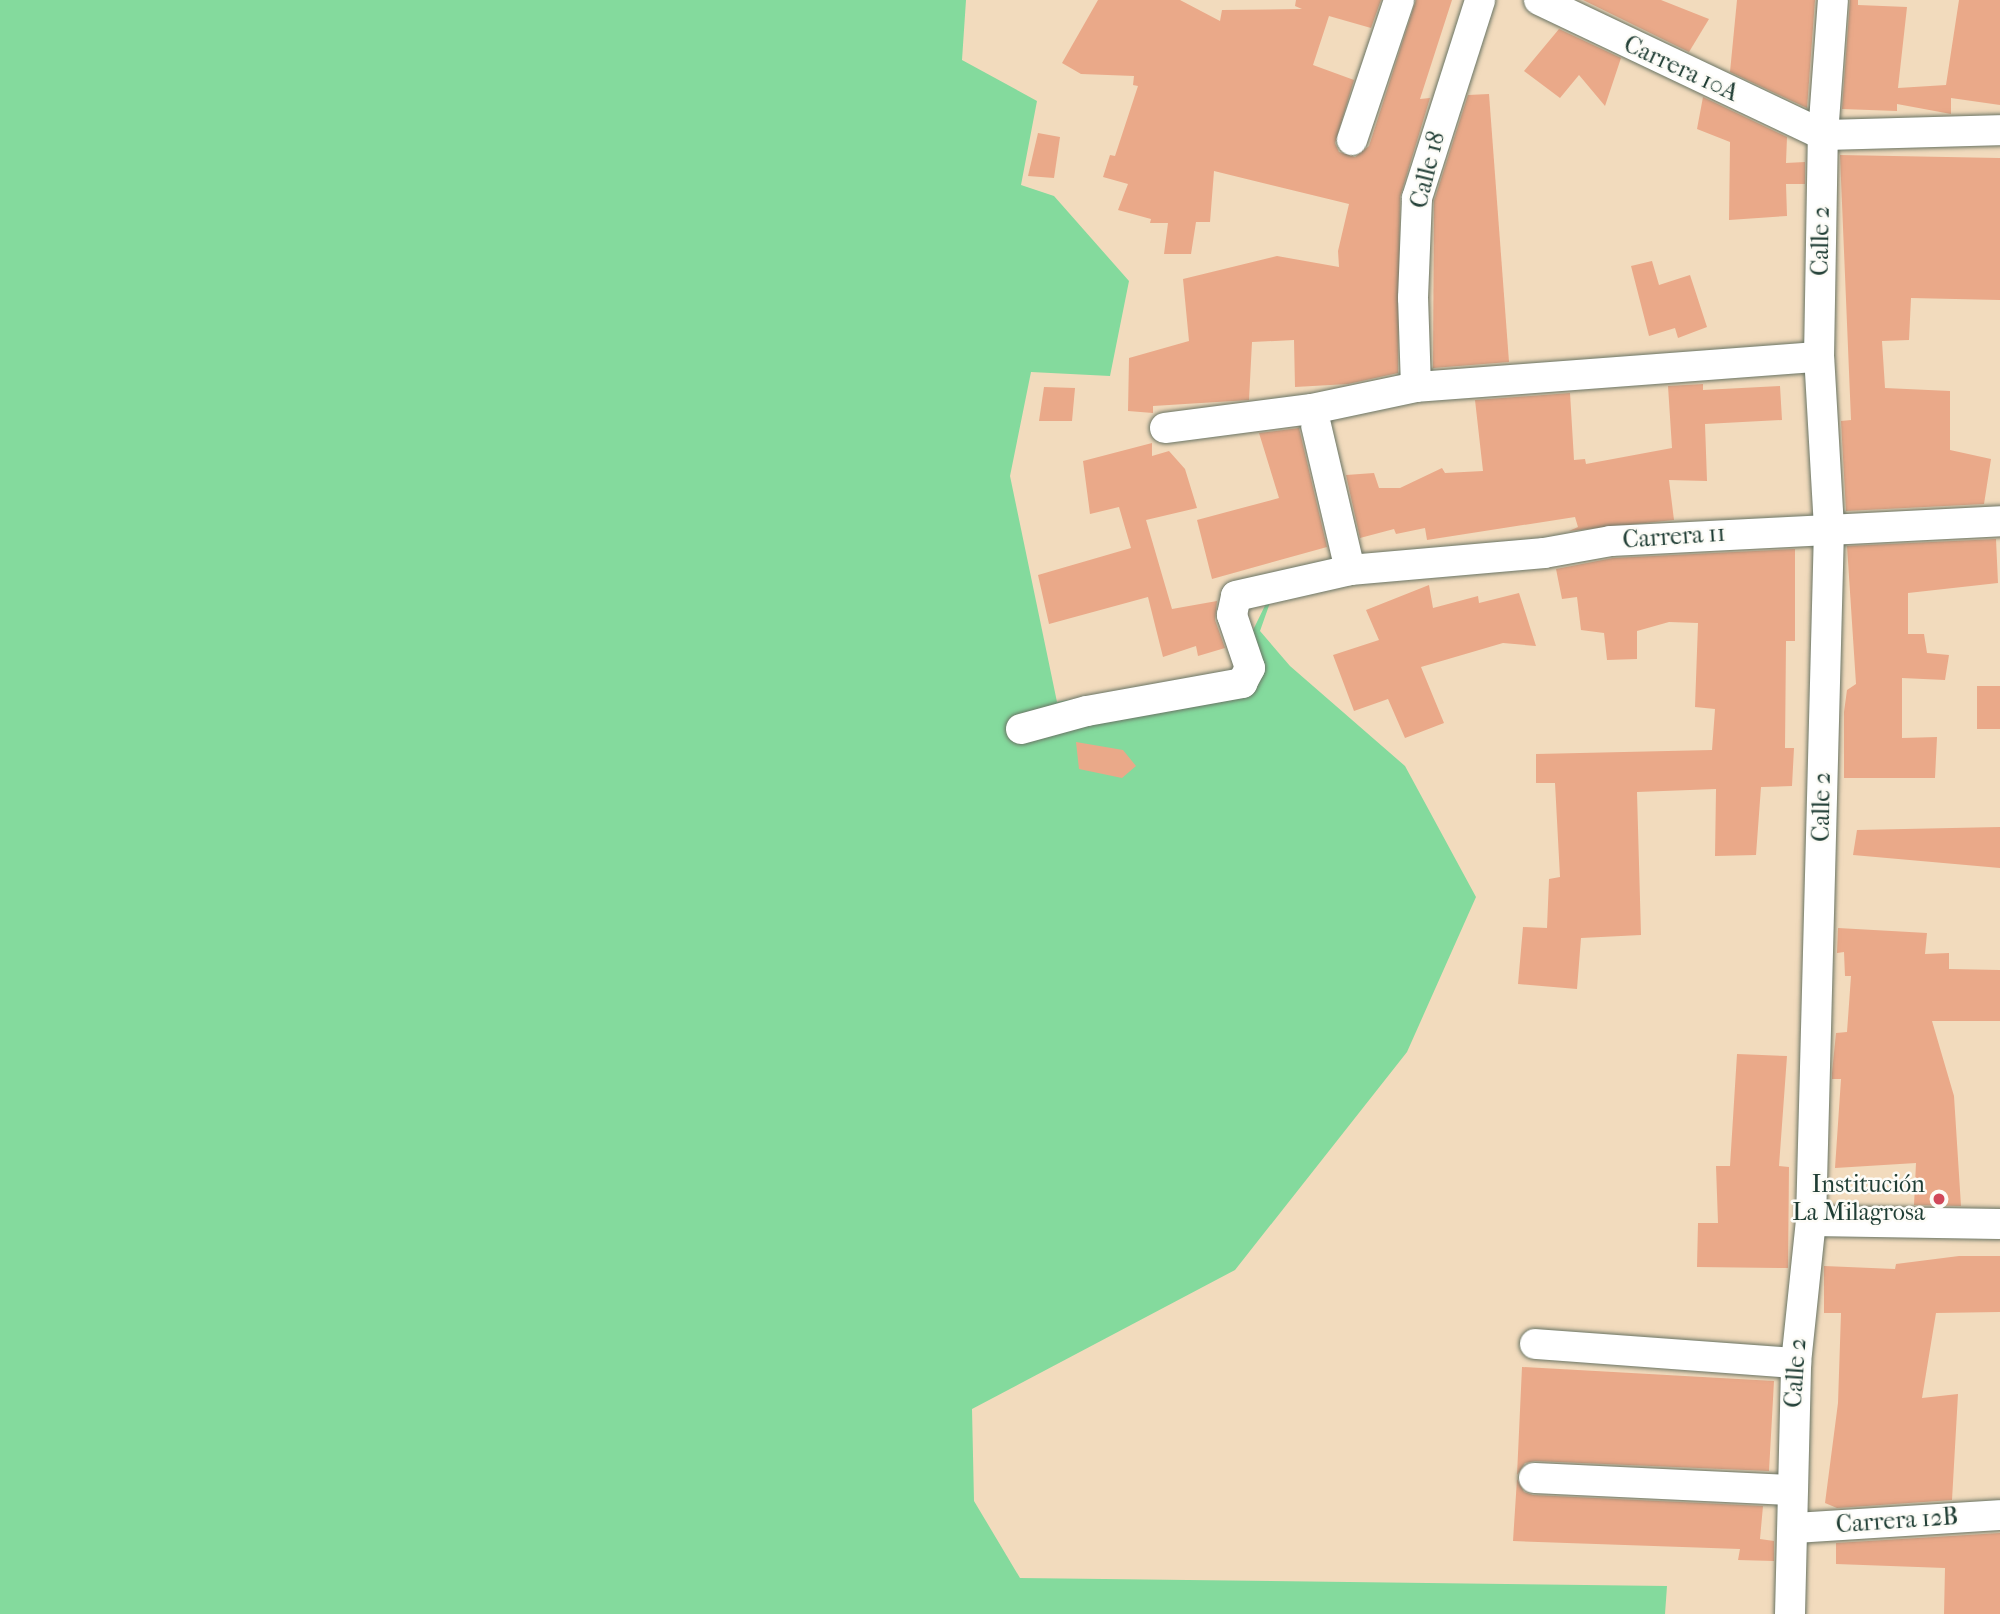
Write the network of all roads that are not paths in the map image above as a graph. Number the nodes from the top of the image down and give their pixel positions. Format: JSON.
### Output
{"nodes":[{"id":1,"x":1399,"y":0,"type":"edge"},
{"id":2,"x":1480,"y":0,"type":"edge"},
{"id":3,"x":1539,"y":0,"type":"edge"},
{"id":4,"x":1833,"y":0,"type":"edge"},
{"id":5,"x":2000,"y":130,"type":"edge"},
{"id":6,"x":1823,"y":135,"type":"junction"},
{"id":7,"x":1352,"y":140,"type":"dead end"},
{"id":8,"x":1819,"y":358,"type":"junction"},
{"id":9,"x":1416,"y":387,"type":"junction"},
{"id":10,"x":1316,"y":425,"type":"dead end"},
{"id":11,"x":1166,"y":428,"type":"dead end"},
{"id":12,"x":2000,"y":521,"type":"edge"},
{"id":13,"x":1829,"y":528,"type":"junction"},
{"id":14,"x":1350,"y":570,"type":"junction"},
{"id":15,"x":1021,"y":729,"type":"dead end"},
{"id":16,"x":1811,"y":1221,"type":"junction"},
{"id":17,"x":2000,"y":1224,"type":"edge"},
{"id":18,"x":1535,"y":1344,"type":"dead end"},
{"id":19,"x":1796,"y":1363,"type":"junction"},
{"id":20,"x":1534,"y":1478,"type":"dead end"},
{"id":21,"x":1791,"y":1490,"type":"junction"},
{"id":22,"x":2000,"y":1515,"type":"edge"},
{"id":23,"x":1794,"y":1528,"type":"junction"},
{"id":24,"x":1790,"y":1614,"type":"edge"}],
"edges":[{"from":1,"to":7,"type":"street"},
{"from":2,"to":9,"type":"street","name":"Calle 18"},
{"from":3,"to":6,"type":"street","name":"Carrera 10A"},
{"from":4,"to":6,"type":"street","name":"Calle 2"},
{"from":5,"to":6,"type":"street"},
{"from":6,"to":8,"type":"street","name":"Calle 2"},
{"from":8,"to":9,"type":"street"},
{"from":8,"to":13,"type":"street","name":"Calle 2"},
{"from":9,"to":11,"type":"street"},
{"from":10,"to":14,"type":"street"},
{"from":12,"to":13,"type":"street","name":"Carrera 11"},
{"from":13,"to":14,"type":"street","name":"Carrera 11"},
{"from":13,"to":16,"type":"street","name":"Calle 2"},
{"from":14,"to":15,"type":"street","name":"Carrera 11"},
{"from":16,"to":17,"type":"street"},
{"from":16,"to":19,"type":"street","name":"Calle 2"},
{"from":18,"to":19,"type":"street"},
{"from":19,"to":21,"type":"street","name":"Calle 2"},
{"from":20,"to":21,"type":"street"},
{"from":21,"to":23,"type":"street","name":"Calle 2"},
{"from":22,"to":23,"type":"street","name":"Carrera 12B"},
{"from":23,"to":24,"type":"street","name":"Calle 2"}]}
